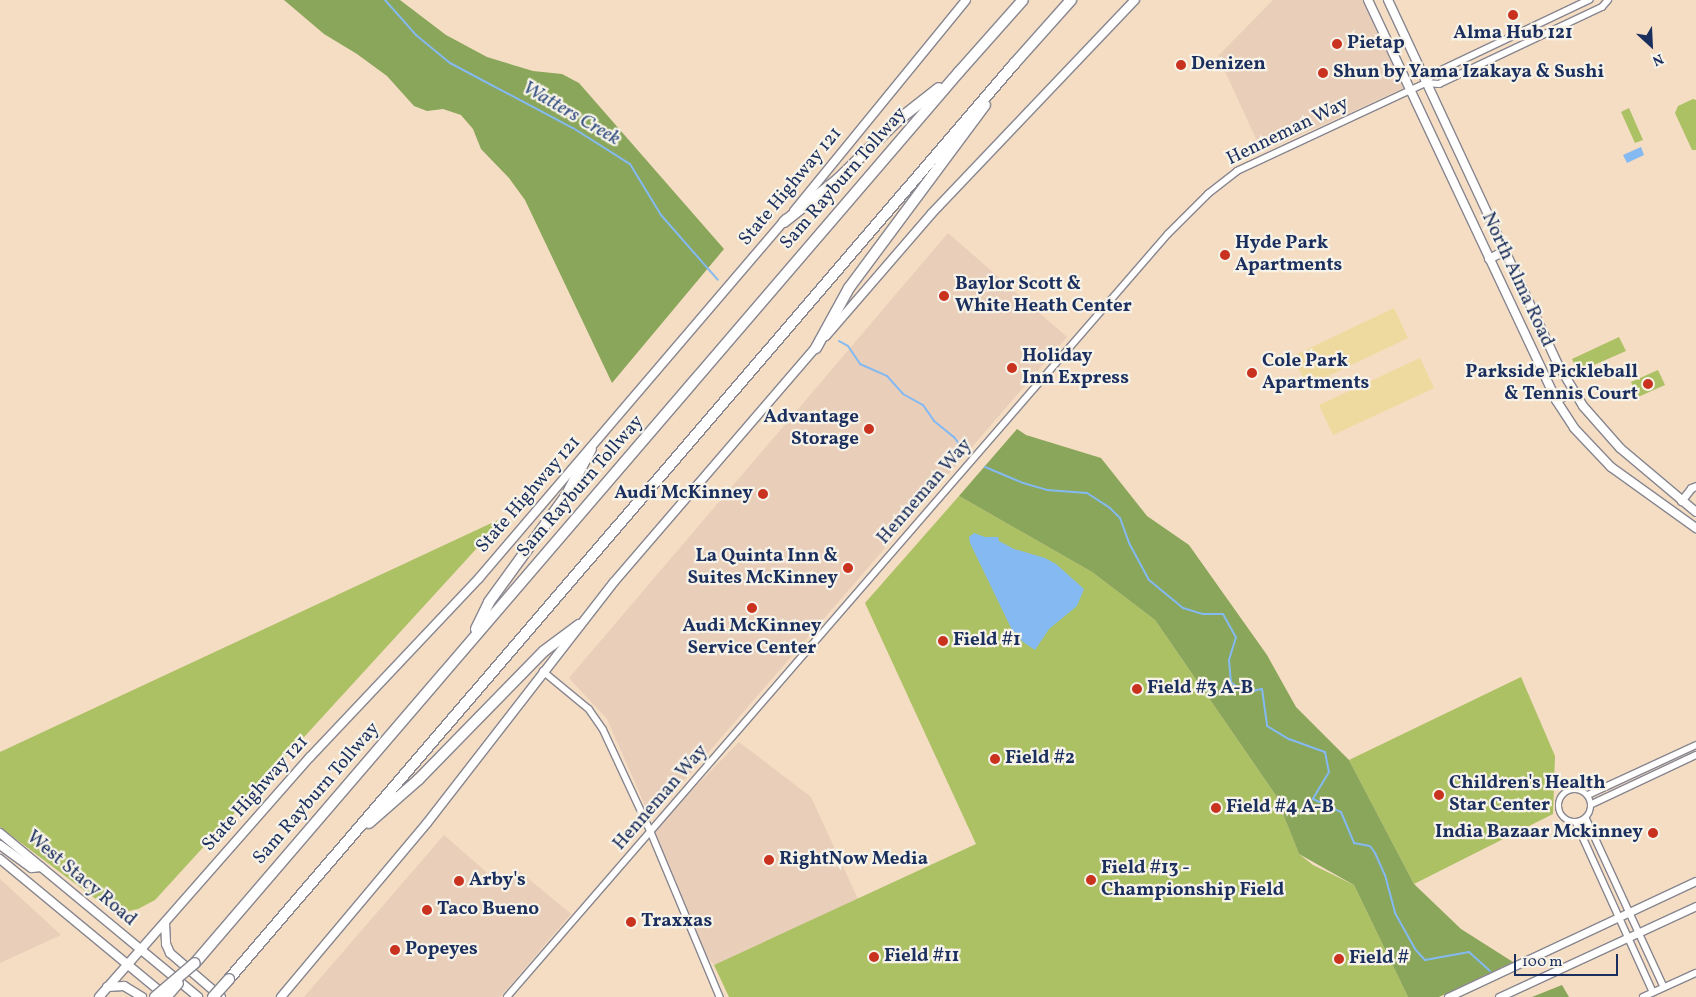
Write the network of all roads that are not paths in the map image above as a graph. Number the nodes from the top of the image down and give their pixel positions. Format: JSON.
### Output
{"nodes":[{"id":1,"x":966,"y":0,"type":"edge"},
{"id":2,"x":1023,"y":0,"type":"edge"},
{"id":3,"x":1071,"y":0,"type":"edge"},
{"id":4,"x":1135,"y":0,"type":"edge"},
{"id":5,"x":1368,"y":0,"type":"edge"},
{"id":6,"x":1589,"y":0,"type":"edge"},
{"id":7,"x":1608,"y":0,"type":"edge"},
{"id":8,"x":1388,"y":2,"type":"edge"},
{"id":9,"x":1014,"y":64,"type":"junction"},
{"id":10,"x":959,"y":72,"type":"junction"},
{"id":11,"x":1426,"y":83,"type":"junction"},
{"id":12,"x":1410,"y":90,"type":"junction"},
{"id":13,"x":784,"y":222,"type":"junction"},
{"id":14,"x":1505,"y":252,"type":"junction"},
{"id":15,"x":1489,"y":259,"type":"junction"},
{"id":16,"x":816,"y":348,"type":"junction"},
{"id":17,"x":1574,"y":392,"type":"junction"},
{"id":18,"x":1556,"y":400,"type":"junction"},
{"id":19,"x":591,"y":449,"type":"junction"},
{"id":20,"x":1696,"y":486,"type":"edge"},
{"id":21,"x":1681,"y":501,"type":"junction"},
{"id":22,"x":1696,"y":512,"type":"edge"},
{"id":23,"x":1696,"y":528,"type":"edge"},
{"id":24,"x":579,"y":625,"type":"junction"},
{"id":25,"x":469,"y":643,"type":"junction"},
{"id":26,"x":543,"y":671,"type":"junction"},
{"id":27,"x":1696,"y":745,"type":"edge"},
{"id":28,"x":1696,"y":756,"type":"edge"},
{"id":29,"x":1588,"y":795,"type":"junction"},
{"id":30,"x":1592,"y":804,"type":"junction"},
{"id":31,"x":1586,"y":818,"type":"junction"},
{"id":32,"x":1576,"y":822,"type":"junction"},
{"id":33,"x":651,"y":832,"type":"junction"},
{"id":34,"x":0,"y":833,"type":"edge"},
{"id":35,"x":0,"y":845,"type":"edge"},
{"id":36,"x":340,"y":849,"type":"junction"},
{"id":37,"x":0,"y":860,"type":"edge"},
{"id":38,"x":41,"y":867,"type":"junction"},
{"id":39,"x":1696,"y":881,"type":"edge"},
{"id":40,"x":1696,"y":906,"type":"edge"},
{"id":41,"x":1629,"y":911,"type":"junction"},
{"id":42,"x":1618,"y":916,"type":"junction"},
{"id":43,"x":165,"y":923,"type":"junction"},
{"id":44,"x":1639,"y":932,"type":"junction"},
{"id":45,"x":1628,"y":937,"type":"junction"},
{"id":46,"x":141,"y":950,"type":"junction"},
{"id":47,"x":198,"y":960,"type":"junction"},
{"id":48,"x":128,"y":964,"type":"junction"},
{"id":49,"x":1696,"y":973,"type":"edge"},
{"id":50,"x":1664,"y":987,"type":"junction"},
{"id":51,"x":107,"y":988,"type":"junction"},
{"id":52,"x":1653,"y":992,"type":"junction"},
{"id":53,"x":99,"y":997,"type":"edge"},
{"id":54,"x":142,"y":997,"type":"edge"},
{"id":55,"x":155,"y":997,"type":"edge"},
{"id":56,"x":166,"y":997,"type":"edge"},
{"id":57,"x":198,"y":997,"type":"edge"},
{"id":58,"x":213,"y":997,"type":"edge"},
{"id":59,"x":221,"y":997,"type":"edge"},
{"id":60,"x":281,"y":997,"type":"edge"},
{"id":61,"x":507,"y":997,"type":"edge"},
{"id":62,"x":720,"y":997,"type":"edge"},
{"id":63,"x":1448,"y":997,"type":"edge"},
{"id":64,"x":1499,"y":997,"type":"edge"},
{"id":65,"x":1643,"y":997,"type":"edge"}],
"edges":[{"from":1,"to":13,"type":"main road","name":"State Highway 121"},
{"from":2,"to":10,"type":"highway","name":"Sam Rayburn Tollway"},
{"from":3,"to":9,"type":"highway"},
{"from":4,"to":16,"type":"main road"},
{"from":5,"to":12,"type":"main road","name":"North Alma Road"},
{"from":6,"to":11,"type":"street","name":"Henneman Way"},
{"from":7,"to":11,"type":"street","name":"Henneman Way"},
{"from":8,"to":11,"type":"main road","name":"North Alma Road"},
{"from":9,"to":16,"type":"highway"},
{"from":9,"to":36,"type":"highway"},
{"from":10,"to":13,"type":"highway"},
{"from":10,"to":25,"type":"highway","name":"Sam Rayburn Tollway"},
{"from":11,"to":12,"type":"street","name":"Henneman Way"},
{"from":11,"to":14,"type":"main road","name":"North Alma Road"},
{"from":12,"to":15,"type":"main road","name":"North Alma Road"},
{"from":12,"to":33,"type":"street","name":"Henneman Way"},
{"from":13,"to":19,"type":"main road","name":"State Highway 121"},
{"from":14,"to":15,"type":"main road"},
{"from":14,"to":17,"type":"main road","name":"North Alma Road"},
{"from":15,"to":18,"type":"main road","name":"North Alma Road"},
{"from":16,"to":24,"type":"main road"},
{"from":17,"to":18,"type":"main road"},
{"from":17,"to":21,"type":"main road","name":"North Alma Road"},
{"from":18,"to":23,"type":"main road","name":"North Alma Road"},
{"from":19,"to":25,"type":"highway"},
{"from":19,"to":43,"type":"main road","name":"State Highway 121"},
{"from":20,"to":21,"type":"street"},
{"from":21,"to":22,"type":"main road","name":"North Alma Road"},
{"from":24,"to":26,"type":"main road"},
{"from":24,"to":36,"type":"highway"},
{"from":25,"to":47,"type":"highway","name":"Sam Rayburn Tollway"},
{"from":26,"to":33,"type":"street"},
{"from":26,"to":60,"type":"main road"},
{"from":27,"to":29,"type":"street"},
{"from":28,"to":30,"type":"street"},
{"from":29,"to":30,"type":"street"},
{"from":29,"to":32,"type":"street"},
{"from":30,"to":31,"type":"street"},
{"from":31,"to":32,"type":"street"},
{"from":31,"to":41,"type":"street"},
{"from":32,"to":42,"type":"street"},
{"from":33,"to":61,"type":"street","name":"Henneman Way"},
{"from":33,"to":62,"type":"street"},
{"from":34,"to":38,"type":"main road","name":"West Stacy Road"},
{"from":35,"to":38,"type":"main road"},
{"from":36,"to":58,"type":"highway","bridge":true},
{"from":37,"to":48,"type":"main road","name":"West Stacy Road"},
{"from":38,"to":46,"type":"main road","name":"West Stacy Road"},
{"from":39,"to":41,"type":"street"},
{"from":40,"to":44,"type":"street"},
{"from":41,"to":42,"type":"street"},
{"from":41,"to":44,"type":"street"},
{"from":42,"to":45,"type":"street"},
{"from":42,"to":63,"type":"street"},
{"from":43,"to":46,"type":"main road","name":"State Highway 121"},
{"from":43,"to":59,"type":"main road"},
{"from":44,"to":45,"type":"street"},
{"from":44,"to":50,"type":"street"},
{"from":45,"to":52,"type":"street"},
{"from":45,"to":64,"type":"street"},
{"from":46,"to":48,"type":"main road","name":"State Highway 121"},
{"from":46,"to":57,"type":"main road","name":"West Stacy Road"},
{"from":47,"to":55,"type":"highway","bridge":true},
{"from":47,"to":56,"type":"highway","name":"Sam Rayburn Tollway","bridge":true},
{"from":48,"to":51,"type":"main road","name":"State Highway 121"},
{"from":48,"to":56,"type":"main road","name":"West Stacy Road"},
{"from":49,"to":50,"type":"street"},
{"from":50,"to":52,"type":"street"},
{"from":51,"to":53,"type":"main road","name":"State Highway 121"},
{"from":51,"to":54,"type":"main road"},
{"from":52,"to":65,"type":"street"}]}
